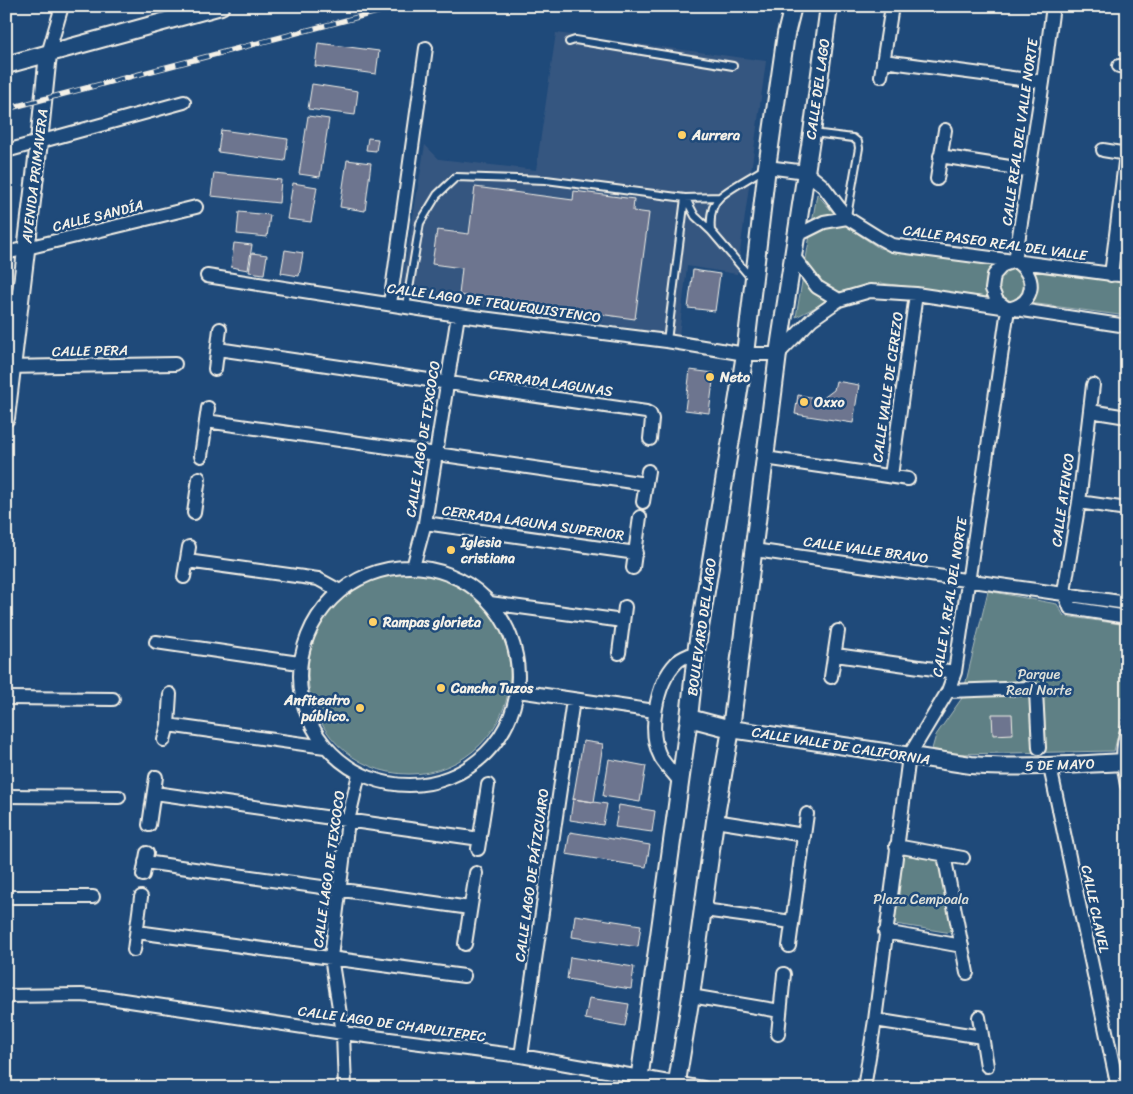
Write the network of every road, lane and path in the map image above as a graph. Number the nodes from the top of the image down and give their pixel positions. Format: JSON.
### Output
{"nodes":[{"id":1,"x":62,"y":6,"type":"edge"},
{"id":2,"x":221,"y":6,"type":"edge"},
{"id":3,"x":793,"y":6,"type":"edge"},
{"id":4,"x":829,"y":6,"type":"edge"},
{"id":5,"x":892,"y":6,"type":"edge"},
{"id":6,"x":1053,"y":6,"type":"edge"},
{"id":7,"x":569,"y":42,"type":"dead end"},
{"id":8,"x":426,"y":48,"type":"dead end"},
{"id":9,"x":48,"y":54,"type":"junction"},
{"id":10,"x":883,"y":61,"type":"junction"},
{"id":11,"x":6,"y":64,"type":"edge"},
{"id":12,"x":733,"y":66,"type":"dead end"},
{"id":13,"x":881,"y":76,"type":"dead end"},
{"id":14,"x":1043,"y":82,"type":"junction"},
{"id":15,"x":184,"y":102,"type":"dead end"},
{"id":16,"x":945,"y":130,"type":"dead end"},
{"id":17,"x":812,"y":133,"type":"junction"},
{"id":18,"x":39,"y":142,"type":"junction"},
{"id":19,"x":1103,"y":150,"type":"dead end"},
{"id":20,"x":6,"y":151,"type":"edge"},
{"id":21,"x":1127,"y":154,"type":"edge"},
{"id":22,"x":940,"y":156,"type":"junction"},
{"id":23,"x":767,"y":167,"type":"junction"},
{"id":24,"x":1030,"y":170,"type":"junction"},
{"id":25,"x":806,"y":172,"type":"junction"},
{"id":26,"x":936,"y":179,"type":"dead end"},
{"id":27,"x":719,"y":197,"type":"junction"},
{"id":28,"x":685,"y":198,"type":"junction"},
{"id":29,"x":196,"y":207,"type":"dead end"},
{"id":30,"x":847,"y":218,"type":"junction"},
{"id":31,"x":711,"y":231,"type":"junction"},
{"id":32,"x":796,"y":236,"type":"junction"},
{"id":33,"x":27,"y":249,"type":"junction"},
{"id":34,"x":6,"y":254,"type":"edge"},
{"id":35,"x":793,"y":256,"type":"junction"},
{"id":36,"x":1016,"y":261,"type":"junction"},
{"id":37,"x":1111,"y":274,"type":"junction"},
{"id":38,"x":207,"y":276,"type":"dead end"},
{"id":39,"x":1127,"y":276,"type":"edge"},
{"id":40,"x":754,"y":281,"type":"junction"},
{"id":41,"x":916,"y":294,"type":"junction"},
{"id":42,"x":839,"y":300,"type":"junction"},
{"id":43,"x":390,"y":304,"type":"junction"},
{"id":44,"x":406,"y":307,"type":"junction"},
{"id":45,"x":1008,"y":308,"type":"junction"},
{"id":46,"x":458,"y":314,"type":"junction"},
{"id":47,"x":1127,"y":326,"type":"edge"},
{"id":48,"x":220,"y":329,"type":"dead end"},
{"id":49,"x":667,"y":341,"type":"junction"},
{"id":50,"x":218,"y":349,"type":"junction"},
{"id":51,"x":745,"y":354,"type":"junction"},
{"id":52,"x":778,"y":354,"type":"junction"},
{"id":53,"x":175,"y":364,"type":"dead end"},
{"id":54,"x":10,"y":367,"type":"edge"},
{"id":55,"x":215,"y":369,"type":"dead end"},
{"id":56,"x":447,"y":384,"type":"junction"},
{"id":57,"x":1093,"y":385,"type":"dead end"},
{"id":58,"x":208,"y":408,"type":"dead end"},
{"id":59,"x":1090,"y":411,"type":"junction"},
{"id":60,"x":1127,"y":416,"type":"edge"},
{"id":61,"x":6,"y":418,"type":"edge"},
{"id":62,"x":206,"y":422,"type":"junction"},
{"id":63,"x":650,"y":439,"type":"dead end"},
{"id":64,"x":436,"y":453,"type":"junction"},
{"id":65,"x":201,"y":456,"type":"dead end"},
{"id":66,"x":765,"y":458,"type":"junction"},
{"id":67,"x":648,"y":471,"type":"dead end"},
{"id":68,"x":891,"y":476,"type":"junction"},
{"id":69,"x":199,"y":478,"type":"dead end"},
{"id":70,"x":908,"y":479,"type":"dead end"},
{"id":71,"x":646,"y":484,"type":"junction"},
{"id":72,"x":643,"y":502,"type":"dead end"},
{"id":73,"x":1078,"y":502,"type":"junction"},
{"id":74,"x":1127,"y":509,"type":"edge"},
{"id":75,"x":194,"y":513,"type":"dead end"},
{"id":76,"x":640,"y":518,"type":"dead end"},
{"id":77,"x":425,"y":523,"type":"junction"},
{"id":78,"x":189,"y":547,"type":"dead end"},
{"id":79,"x":754,"y":550,"type":"junction"},
{"id":80,"x":636,"y":553,"type":"junction"},
{"id":81,"x":187,"y":561,"type":"junction"},
{"id":82,"x":413,"y":567,"type":"junction"},
{"id":83,"x":633,"y":568,"type":"dead end"},
{"id":84,"x":184,"y":577,"type":"dead end"},
{"id":85,"x":969,"y":580,"type":"junction"},
{"id":86,"x":340,"y":591,"type":"junction"},
{"id":87,"x":1064,"y":592,"type":"junction"},
{"id":88,"x":490,"y":603,"type":"junction"},
{"id":89,"x":1127,"y":603,"type":"edge"},
{"id":90,"x":625,"y":607,"type":"dead end"},
{"id":91,"x":1127,"y":617,"type":"edge"},
{"id":92,"x":623,"y":621,"type":"junction"},
{"id":93,"x":838,"y":631,"type":"dead end"},
{"id":94,"x":156,"y":642,"type":"dead end"},
{"id":95,"x":696,"y":652,"type":"junction"},
{"id":96,"x":619,"y":653,"type":"dead end"},
{"id":97,"x":836,"y":655,"type":"junction"},
{"id":98,"x":299,"y":664,"type":"junction"},
{"id":99,"x":955,"y":672,"type":"junction"},
{"id":100,"x":831,"y":677,"type":"dead end"},
{"id":101,"x":518,"y":691,"type":"junction"},
{"id":102,"x":948,"y":691,"type":"junction"},
{"id":103,"x":170,"y":694,"type":"dead end"},
{"id":104,"x":6,"y":698,"type":"edge"},
{"id":105,"x":113,"y":699,"type":"dead end"},
{"id":106,"x":573,"y":700,"type":"junction"},
{"id":107,"x":655,"y":711,"type":"junction"},
{"id":108,"x":689,"y":718,"type":"junction"},
{"id":109,"x":168,"y":725,"type":"junction"},
{"id":110,"x":731,"y":729,"type":"junction"},
{"id":111,"x":1127,"y":731,"type":"edge"},
{"id":112,"x":164,"y":740,"type":"dead end"},
{"id":113,"x":325,"y":747,"type":"junction"},
{"id":114,"x":1039,"y":748,"type":"dead end"},
{"id":115,"x":909,"y":756,"type":"junction"},
{"id":116,"x":1124,"y":762,"type":"edge"},
{"id":117,"x":1050,"y":766,"type":"junction"},
{"id":118,"x":993,"y":767,"type":"joint"},
{"id":119,"x":359,"y":774,"type":"junction"},
{"id":120,"x":156,"y":777,"type":"dead end"},
{"id":121,"x":680,"y":782,"type":"junction"},
{"id":122,"x":1127,"y":785,"type":"edge"},
{"id":123,"x":488,"y":786,"type":"dead end"},
{"id":124,"x":155,"y":792,"type":"junction"},
{"id":125,"x":6,"y":796,"type":"edge"},
{"id":126,"x":119,"y":797,"type":"dead end"},
{"id":127,"x":807,"y":814,"type":"dead end"},
{"id":128,"x":348,"y":821,"type":"junction"},
{"id":129,"x":715,"y":821,"type":"junction"},
{"id":130,"x":149,"y":825,"type":"dead end"},
{"id":131,"x":804,"y":835,"type":"junction"},
{"id":132,"x":896,"y":846,"type":"junction"},
{"id":133,"x":944,"y":855,"type":"junction"},
{"id":134,"x":963,"y":858,"type":"dead end"},
{"id":135,"x":145,"y":863,"type":"dead end"},
{"id":136,"x":476,"y":873,"type":"dead end"},
{"id":137,"x":340,"y":890,"type":"junction"},
{"id":138,"x":6,"y":897,"type":"edge"},
{"id":139,"x":93,"y":897,"type":"dead end"},
{"id":140,"x":142,"y":897,"type":"dead end"},
{"id":141,"x":470,"y":908,"type":"junction"},
{"id":142,"x":704,"y":910,"type":"junction"},
{"id":143,"x":792,"y":922,"type":"junction"},
{"id":144,"x":137,"y":932,"type":"junction"},
{"id":145,"x":886,"y":932,"type":"junction"},
{"id":146,"x":465,"y":944,"type":"dead end"},
{"id":147,"x":789,"y":946,"type":"dead end"},
{"id":148,"x":962,"y":946,"type":"junction"},
{"id":149,"x":134,"y":950,"type":"dead end"},
{"id":150,"x":331,"y":957,"type":"junction"},
{"id":151,"x":967,"y":973,"type":"dead end"},
{"id":152,"x":784,"y":974,"type":"dead end"},
{"id":153,"x":464,"y":976,"type":"dead end"},
{"id":154,"x":6,"y":996,"type":"edge"},
{"id":155,"x":691,"y":996,"type":"junction"},
{"id":156,"x":780,"y":1011,"type":"junction"},
{"id":157,"x":979,"y":1017,"type":"dead end"},
{"id":158,"x":875,"y":1020,"type":"junction"},
{"id":159,"x":343,"y":1033,"type":"junction"},
{"id":160,"x":778,"y":1034,"type":"dead end"},
{"id":161,"x":982,"y":1037,"type":"junction"},
{"id":162,"x":521,"y":1056,"type":"junction"},
{"id":163,"x":987,"y":1066,"type":"dead end"},
{"id":164,"x":639,"y":1082,"type":"edge"},
{"id":165,"x":676,"y":1086,"type":"edge"},
{"id":166,"x":344,"y":1088,"type":"edge"},
{"id":167,"x":703,"y":1088,"type":"edge"},
{"id":168,"x":864,"y":1088,"type":"edge"},
{"id":169,"x":1118,"y":1088,"type":"edge"}],
"edges":[{"from":1,"to":9,"type":"street"},
{"from":2,"to":9,"type":"street"},
{"from":3,"to":23,"type":"street"},
{"from":4,"to":17,"type":"street","name":"CALLE DEL LAGO"},
{"from":5,"to":10,"type":"street"},
{"from":6,"to":14,"type":"street","name":"CALLE REAL DEL VALLE NORTE"},
{"from":7,"to":12,"type":"lane"},
{"from":8,"to":43,"type":"street"},
{"from":9,"to":11,"type":"street"},
{"from":9,"to":18,"type":"street","name":"AVENIDA PRIMAVERA"},
{"from":10,"to":13,"type":"street"},
{"from":10,"to":14,"type":"street"},
{"from":14,"to":24,"type":"street","name":"CALLE REAL DEL VALLE NORTE"},
{"from":15,"to":18,"type":"street"},
{"from":16,"to":22,"type":"street"},
{"from":17,"to":25,"type":"street","name":"CALLE DEL LAGO"},
{"from":17,"to":30,"type":"lane"},
{"from":18,"to":20,"type":"street"},
{"from":18,"to":33,"type":"street","name":"AVENIDA PRIMAVERA"},
{"from":19,"to":21,"type":"street"},
{"from":21,"to":37,"type":"street"},
{"from":22,"to":24,"type":"street"},
{"from":22,"to":26,"type":"street"},
{"from":23,"to":25,"type":"street"},
{"from":23,"to":27,"type":"lane"},
{"from":23,"to":40,"type":"street","name":"BOULEVARD DEL LAGO"},
{"from":24,"to":36,"type":"street","name":"CALLE REAL DEL VALLE NORTE"},
{"from":25,"to":30,"type":"street","name":"CALLE PASEO REAL DEL VALLE"},
{"from":25,"to":32,"type":"street"},
{"from":27,"to":28,"type":"lane"},
{"from":27,"to":31,"type":"lane"},
{"from":28,"to":31,"type":"lane"},
{"from":28,"to":44,"type":"lane"},
{"from":28,"to":49,"type":"lane"},
{"from":29,"to":33,"type":"street","name":"CALLE SANDÍA"},
{"from":30,"to":32,"type":"street"},
{"from":30,"to":36,"type":"street","name":"CALLE PASEO REAL DEL VALLE"},
{"from":31,"to":40,"type":"lane"},
{"from":32,"to":35,"type":"street"},
{"from":33,"to":34,"type":"street","name":"CALLE SANDÍA"},
{"from":33,"to":54,"type":"street","name":"AVENIDA PRIMAVERA"},
{"from":35,"to":42,"type":"street"},
{"from":35,"to":52,"type":"street"},
{"from":36,"to":37,"type":"street","name":"CALLE PASEO REAL DEL VALLE"},
{"from":36,"to":45,"type":"street"},
{"from":36,"to":45,"type":"street"},
{"from":37,"to":39,"type":"street","name":"CALLE PASEO REAL DEL VALLE"},
{"from":38,"to":43,"type":"street","name":"CALLE LAGO DE TEQUEQUISTENCO"},
{"from":40,"to":51,"type":"street","name":"BOULEVARD DEL LAGO"},
{"from":41,"to":42,"type":"street"},
{"from":41,"to":45,"type":"street"},
{"from":41,"to":68,"type":"street","name":"CALLE VALLE DE CEREZO"},
{"from":42,"to":52,"type":"street"},
{"from":43,"to":44,"type":"street","name":"CALLE LAGO DE TEQUEQUISTENCO"},
{"from":44,"to":46,"type":"street","name":"CALLE LAGO DE TEQUEQUISTENCO"},
{"from":45,"to":47,"type":"street"},
{"from":45,"to":85,"type":"street","name":"CALLE V. REAL DEL NORTE"},
{"from":46,"to":49,"type":"street","name":"CALLE LAGO DE TEQUEQUISTENCO"},
{"from":46,"to":56,"type":"street","name":"CALLE LAGO DE TEXCOCO"},
{"from":48,"to":50,"type":"street"},
{"from":49,"to":51,"type":"street","name":"CALLE LAGO DE TEQUEQUISTENCO"},
{"from":50,"to":55,"type":"street"},
{"from":50,"to":56,"type":"street","name":"CERRADA LAGUNAS"},
{"from":51,"to":52,"type":"street","name":"CALLE LAGO DE TEQUEQUISTENCO"},
{"from":51,"to":95,"type":"street","name":"BOULEVARD DEL LAGO"},
{"from":52,"to":66,"type":"street"},
{"from":53,"to":54,"type":"street","name":"CALLE PERA"},
{"from":54,"to":61,"type":"street","name":"AVENIDA PRIMAVERA"},
{"from":56,"to":63,"type":"street","name":"CERRADA LAGUNAS"},
{"from":56,"to":64,"type":"street","name":"CALLE LAGO DE TEXCOCO"},
{"from":57,"to":59,"type":"street","name":"CALLE ATENCO"},
{"from":58,"to":62,"type":"street"},
{"from":59,"to":60,"type":"street"},
{"from":59,"to":73,"type":"street","name":"CALLE ATENCO"},
{"from":62,"to":64,"type":"street"},
{"from":62,"to":65,"type":"street"},
{"from":64,"to":71,"type":"street"},
{"from":64,"to":77,"type":"street","name":"CALLE LAGO DE TEXCOCO"},
{"from":66,"to":68,"type":"street","name":"CALLE VALLE DE CEREZO"},
{"from":66,"to":79,"type":"street"},
{"from":67,"to":71,"type":"street"},
{"from":68,"to":70,"type":"street"},
{"from":69,"to":75,"type":"street"},
{"from":71,"to":72,"type":"street"},
{"from":73,"to":74,"type":"street"},
{"from":73,"to":87,"type":"street","name":"CALLE ATENCO"},
{"from":76,"to":80,"type":"street","name":"CERRADA LAGUNA SUPERIOR"},
{"from":77,"to":80,"type":"street","name":"CERRADA LAGUNA SUPERIOR"},
{"from":77,"to":82,"type":"street","name":"CALLE LAGO DE TEXCOCO"},
{"from":78,"to":81,"type":"street"},
{"from":79,"to":85,"type":"street","name":"CALLE VALLE BRAVO"},
{"from":79,"to":110,"type":"street"},
{"from":80,"to":83,"type":"street","name":"CERRADA LAGUNA SUPERIOR"},
{"from":81,"to":84,"type":"street"},
{"from":81,"to":86,"type":"street"},
{"from":82,"to":86,"type":"street"},
{"from":82,"to":88,"type":"street"},
{"from":85,"to":87,"type":"street","name":"CALLE VALLE BRAVO"},
{"from":85,"to":99,"type":"street","name":"CALLE V. REAL DEL NORTE"},
{"from":86,"to":98,"type":"street"},
{"from":87,"to":89,"type":"street","name":"CALLE VALLE BRAVO"},
{"from":87,"to":91,"type":"street"},
{"from":88,"to":92,"type":"street"},
{"from":88,"to":101,"type":"street"},
{"from":90,"to":92,"type":"street"},
{"from":92,"to":96,"type":"street"},
{"from":93,"to":97,"type":"street"},
{"from":94,"to":98,"type":"street"},
{"from":95,"to":107,"type":"street"},
{"from":95,"to":108,"type":"street","name":"BOULEVARD DEL LAGO"},
{"from":97,"to":99,"type":"street"},
{"from":97,"to":100,"type":"street"},
{"from":98,"to":113,"type":"street"},
{"from":99,"to":102,"type":"street","name":"CALLE V. REAL DEL NORTE"},
{"from":101,"to":106,"type":"street"},
{"from":101,"to":119,"type":"street"},
{"from":102,"to":114,"type":"street"},
{"from":102,"to":115,"type":"street","name":"CALLE V. REAL DEL NORTE"},
{"from":103,"to":109,"type":"street"},
{"from":104,"to":105,"type":"street"},
{"from":106,"to":107,"type":"street"},
{"from":106,"to":162,"type":"street","name":"CALLE LAGO DE PÁTZCUARO"},
{"from":107,"to":121,"type":"street"},
{"from":108,"to":110,"type":"street","name":"CALLE VALLE DE CALIFORNIA"},
{"from":108,"to":121,"type":"street","name":"BOULEVARD DEL LAGO"},
{"from":109,"to":112,"type":"street"},
{"from":109,"to":113,"type":"street"},
{"from":110,"to":115,"type":"street","name":"CALLE VALLE DE CALIFORNIA"},
{"from":110,"to":129,"type":"street"},
{"from":111,"to":116,"type":"street"},
{"from":113,"to":119,"type":"street"},
{"from":115,"to":118,"type":"street","name":"CALLE VALLE DE CALIFORNIA"},
{"from":115,"to":132,"type":"street","name":"CALLE V. REAL DEL NORTE"},
{"from":116,"to":117,"type":"street","name":"5 DE MAYO"},
{"from":116,"to":122,"type":"street"},
{"from":117,"to":118,"type":"street","name":"5 DE MAYO"},
{"from":117,"to":169,"type":"street","name":"CALLE CLAVEL"},
{"from":119,"to":128,"type":"street","name":"CALLE LAGO DE TEXCOCO"},
{"from":120,"to":124,"type":"street"},
{"from":121,"to":164,"type":"street","name":"BOULEVARD DEL LAGO"},
{"from":123,"to":128,"type":"street"},
{"from":124,"to":128,"type":"street"},
{"from":124,"to":130,"type":"street"},
{"from":125,"to":126,"type":"street"},
{"from":127,"to":131,"type":"street"},
{"from":128,"to":137,"type":"street","name":"CALLE LAGO DE TEXCOCO"},
{"from":129,"to":131,"type":"street"},
{"from":129,"to":142,"type":"street"},
{"from":131,"to":143,"type":"street"},
{"from":132,"to":133,"type":"street"},
{"from":132,"to":145,"type":"street","name":"CALLE V. REAL DEL NORTE"},
{"from":133,"to":134,"type":"street"},
{"from":133,"to":148,"type":"street"},
{"from":135,"to":137,"type":"street"},
{"from":136,"to":141,"type":"street"},
{"from":137,"to":141,"type":"street"},
{"from":137,"to":150,"type":"street","name":"CALLE LAGO DE TEXCOCO"},
{"from":138,"to":139,"type":"street"},
{"from":140,"to":144,"type":"street"},
{"from":141,"to":146,"type":"street"},
{"from":142,"to":143,"type":"street"},
{"from":142,"to":155,"type":"street"},
{"from":143,"to":147,"type":"street"},
{"from":144,"to":149,"type":"street"},
{"from":144,"to":150,"type":"street"},
{"from":145,"to":148,"type":"street"},
{"from":145,"to":158,"type":"street","name":"CALLE V. REAL DEL NORTE"},
{"from":148,"to":151,"type":"street"},
{"from":150,"to":153,"type":"street"},
{"from":150,"to":159,"type":"street","name":"CALLE LAGO DE TEXCOCO"},
{"from":152,"to":156,"type":"street"},
{"from":154,"to":159,"type":"street","name":"CALLE LAGO DE CHAPULTEPEC"},
{"from":155,"to":156,"type":"street"},
{"from":155,"to":165,"type":"street"},
{"from":156,"to":160,"type":"street"},
{"from":157,"to":161,"type":"street"},
{"from":158,"to":161,"type":"street"},
{"from":158,"to":168,"type":"street","name":"CALLE V. REAL DEL NORTE"},
{"from":159,"to":162,"type":"street","name":"CALLE LAGO DE CHAPULTEPEC"},
{"from":159,"to":166,"type":"street","name":"CALLE LAGO DE TEXCOCO"},
{"from":161,"to":163,"type":"street"},
{"from":162,"to":164,"type":"street","name":"CALLE LAGO DE CHAPULTEPEC"},
{"from":164,"to":165,"type":"street","name":"CALLE LAGO DE CHAPULTEPEC"},
{"from":165,"to":167,"type":"street","name":"CALLE LAGO DE CHAPULTEPEC"}]}
